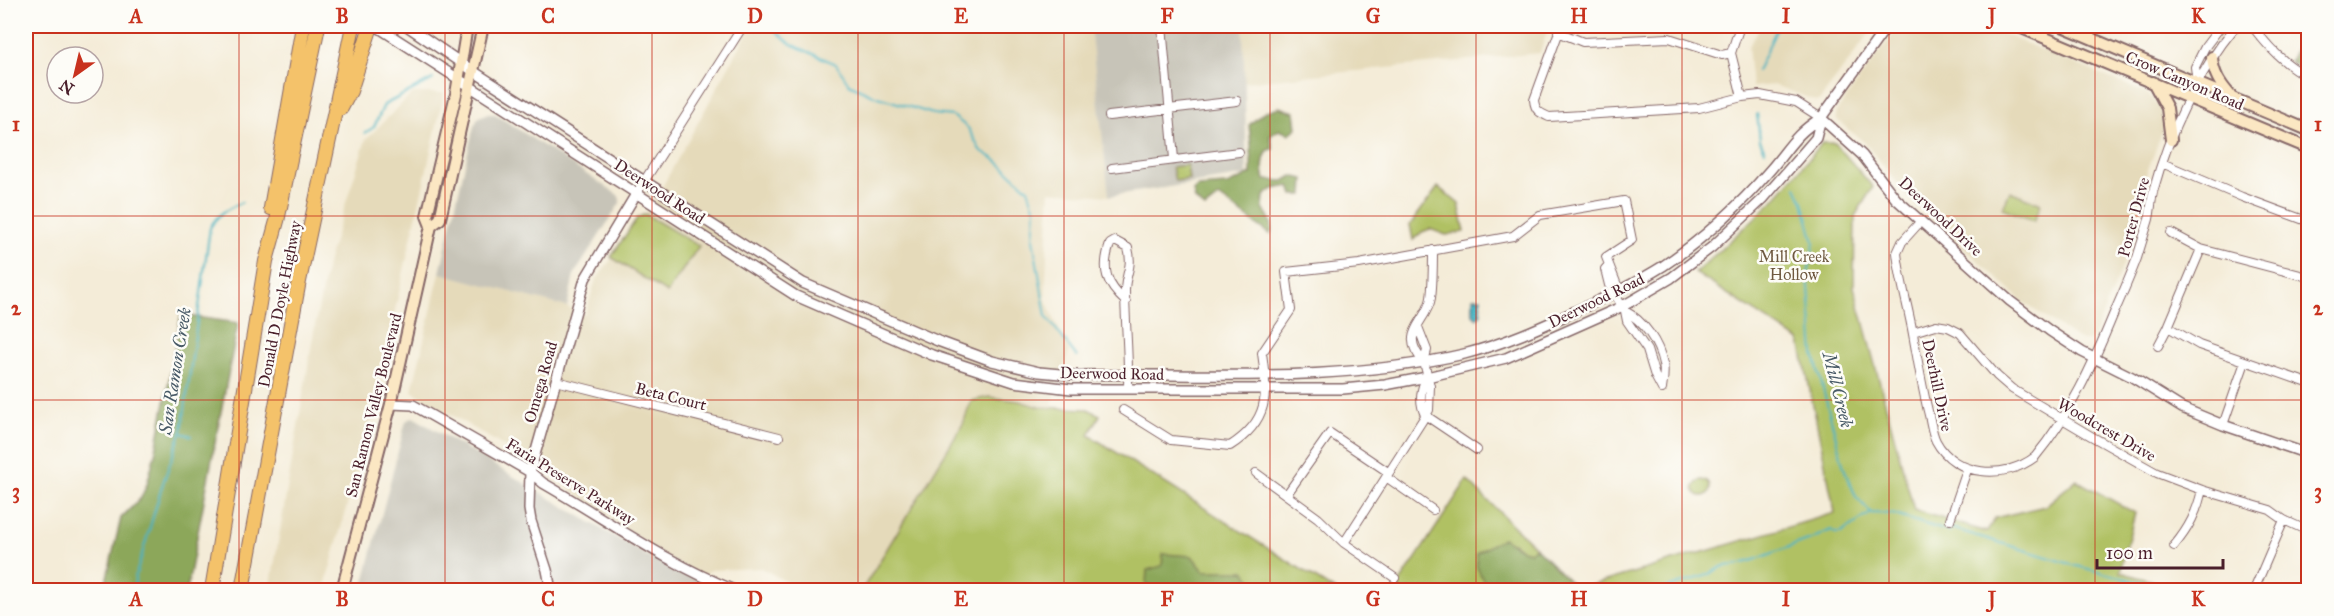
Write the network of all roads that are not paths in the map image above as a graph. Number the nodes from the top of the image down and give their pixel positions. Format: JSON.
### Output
{"nodes":[{"id":1,"x":303,"y":26,"type":"edge"},
{"id":2,"x":318,"y":26,"type":"edge"},
{"id":3,"x":352,"y":26,"type":"edge"},
{"id":4,"x":371,"y":26,"type":"edge"},
{"id":5,"x":376,"y":26,"type":"edge"},
{"id":6,"x":407,"y":26,"type":"edge"},
{"id":7,"x":467,"y":26,"type":"edge"},
{"id":8,"x":483,"y":26,"type":"edge"},
{"id":9,"x":743,"y":26,"type":"edge"},
{"id":10,"x":1162,"y":26,"type":"edge"},
{"id":11,"x":1740,"y":26,"type":"edge"},
{"id":12,"x":1887,"y":26,"type":"edge"},
{"id":13,"x":2017,"y":26,"type":"edge"},
{"id":14,"x":2062,"y":26,"type":"edge"},
{"id":15,"x":2221,"y":26,"type":"edge"},
{"id":16,"x":2236,"y":26,"type":"edge"},
{"id":17,"x":2252,"y":26,"type":"edge"},
{"id":18,"x":1559,"y":29,"type":"edge"},
{"id":19,"x":1731,"y":53,"type":"junction"},
{"id":20,"x":2212,"y":57,"type":"junction"},
{"id":21,"x":460,"y":62,"type":"junction"},
{"id":22,"x":473,"y":71,"type":"junction"},
{"id":23,"x":2308,"y":77,"type":"edge"},
{"id":24,"x":458,"y":79,"type":"junction"},
{"id":25,"x":2153,"y":82,"type":"junction"},
{"id":26,"x":2197,"y":83,"type":"junction"},
{"id":27,"x":469,"y":86,"type":"junction"},
{"id":28,"x":1742,"y":97,"type":"junction"},
{"id":29,"x":2190,"y":98,"type":"junction"},
{"id":30,"x":2232,"y":98,"type":"junction"},
{"id":31,"x":1237,"y":102,"type":"dead end"},
{"id":32,"x":1170,"y":110,"type":"junction"},
{"id":33,"x":1109,"y":116,"type":"dead end"},
{"id":34,"x":1821,"y":118,"type":"junction"},
{"id":35,"x":333,"y":124,"type":"junction"},
{"id":36,"x":2308,"y":130,"type":"edge"},
{"id":37,"x":2171,"y":140,"type":"junction"},
{"id":38,"x":2308,"y":148,"type":"edge"},
{"id":39,"x":1239,"y":152,"type":"dead end"},
{"id":40,"x":1174,"y":159,"type":"junction"},
{"id":41,"x":2162,"y":163,"type":"junction"},
{"id":42,"x":1113,"y":168,"type":"dead end"},
{"id":43,"x":644,"y":181,"type":"junction"},
{"id":44,"x":636,"y":194,"type":"junction"},
{"id":45,"x":1921,"y":221,"type":"junction"},
{"id":46,"x":2308,"y":224,"type":"edge"},
{"id":47,"x":431,"y":226,"type":"junction"},
{"id":48,"x":2171,"y":233,"type":"dead end"},
{"id":49,"x":2201,"y":249,"type":"junction"},
{"id":50,"x":1433,"y":250,"type":"junction"},
{"id":51,"x":266,"y":261,"type":"junction"},
{"id":52,"x":2308,"y":277,"type":"edge"},
{"id":53,"x":1615,"y":291,"type":"junction"},
{"id":54,"x":1126,"y":302,"type":"junction"},
{"id":55,"x":1624,"y":309,"type":"junction"},
{"id":56,"x":2168,"y":327,"type":"junction"},
{"id":57,"x":1913,"y":332,"type":"junction"},
{"id":58,"x":2158,"y":346,"type":"dead end"},
{"id":59,"x":2095,"y":358,"type":"junction"},
{"id":60,"x":1424,"y":362,"type":"junction"},
{"id":61,"x":2245,"y":362,"type":"junction"},
{"id":62,"x":1128,"y":374,"type":"junction"},
{"id":63,"x":1265,"y":375,"type":"junction"},
{"id":64,"x":1427,"y":378,"type":"junction"},
{"id":65,"x":556,"y":381,"type":"junction"},
{"id":66,"x":2308,"y":383,"type":"edge"},
{"id":67,"x":1128,"y":388,"type":"junction"},
{"id":68,"x":1265,"y":389,"type":"junction"},
{"id":69,"x":391,"y":404,"type":"junction"},
{"id":70,"x":1123,"y":410,"type":"dead end"},
{"id":71,"x":1425,"y":415,"type":"junction"},
{"id":72,"x":2062,"y":420,"type":"junction"},
{"id":73,"x":2223,"y":425,"type":"junction"},
{"id":74,"x":779,"y":437,"type":"dead end"},
{"id":75,"x":1477,"y":450,"type":"dead end"},
{"id":76,"x":2308,"y":454,"type":"edge"},
{"id":77,"x":1967,"y":470,"type":"junction"},
{"id":78,"x":530,"y":472,"type":"junction"},
{"id":79,"x":1256,"y":472,"type":"dead end"},
{"id":80,"x":1387,"y":474,"type":"junction"},
{"id":81,"x":2202,"y":490,"type":"junction"},
{"id":82,"x":1287,"y":494,"type":"junction"},
{"id":83,"x":1433,"y":510,"type":"dead end"},
{"id":84,"x":1950,"y":520,"type":"dead end"},
{"id":85,"x":2284,"y":520,"type":"junction"},
{"id":86,"x":2308,"y":531,"type":"edge"},
{"id":87,"x":1344,"y":543,"type":"junction"},
{"id":88,"x":2175,"y":546,"type":"dead end"},
{"id":89,"x":1395,"y":578,"type":"dead end"},
{"id":90,"x":212,"y":591,"type":"edge"},
{"id":91,"x":242,"y":591,"type":"edge"},
{"id":92,"x":342,"y":591,"type":"edge"},
{"id":93,"x":550,"y":591,"type":"edge"},
{"id":94,"x":734,"y":591,"type":"edge"},
{"id":95,"x":2254,"y":591,"type":"edge"}],
"edges":[{"from":1,"to":51,"type":"highway"},
{"from":2,"to":51,"type":"highway","name":"Donald D Doyle Highway"},
{"from":3,"to":35,"type":"highway","name":"Donald D Doyle Highway"},
{"from":4,"to":35,"type":"highway"},
{"from":5,"to":24,"type":"street","name":"Deerwood Road"},
{"from":6,"to":21,"type":"street","name":"Deerwood Road"},
{"from":7,"to":21,"type":"main road","name":"San Ramon Valley Boulevard"},
{"from":8,"to":22,"type":"main road","name":"San Ramon Valley Boulevard"},
{"from":9,"to":43,"type":"street"},
{"from":10,"to":32,"type":"street"},
{"from":11,"to":19,"type":"street"},
{"from":12,"to":34,"type":"street","name":"Deerwood Road"},
{"from":13,"to":25,"type":"main road","name":"Crow Canyon Road"},
{"from":14,"to":26,"type":"main road","name":"Crow Canyon Road"},
{"from":15,"to":26,"type":"street"},
{"from":16,"to":20,"type":"street"},
{"from":17,"to":23,"type":"street"},
{"from":18,"to":19,"type":"street"},
{"from":18,"to":28,"type":"street","name":"Deerwood Drive"},
{"from":19,"to":28,"type":"street"},
{"from":20,"to":26,"type":"street"},
{"from":20,"to":30,"type":"main road"},
{"from":21,"to":22,"type":"street","name":"Deerwood Road"},
{"from":21,"to":24,"type":"main road","name":"San Ramon Valley Boulevard"},
{"from":22,"to":27,"type":"main road","name":"San Ramon Valley Boulevard"},
{"from":22,"to":43,"type":"street","name":"Deerwood Road"},
{"from":24,"to":27,"type":"street","name":"Deerwood Road"},
{"from":24,"to":47,"type":"main road","name":"San Ramon Valley Boulevard"},
{"from":25,"to":29,"type":"main road","name":"Crow Canyon Road"},
{"from":25,"to":37,"type":"main road"},
{"from":26,"to":29,"type":"street","name":"Porter Drive"},
{"from":26,"to":30,"type":"main road","name":"Crow Canyon Road"},
{"from":27,"to":44,"type":"street","name":"Deerwood Road"},
{"from":27,"to":47,"type":"main road","name":"San Ramon Valley Boulevard"},
{"from":28,"to":34,"type":"street","name":"Deerwood Drive"},
{"from":29,"to":37,"type":"street","name":"Porter Drive"},
{"from":29,"to":38,"type":"main road","name":"Crow Canyon Road"},
{"from":30,"to":36,"type":"main road","name":"Crow Canyon Road"},
{"from":31,"to":32,"type":"street"},
{"from":32,"to":33,"type":"street"},
{"from":32,"to":40,"type":"street"},
{"from":34,"to":45,"type":"street","name":"Deerwood Drive"},
{"from":34,"to":53,"type":"street","name":"Deerwood Road"},
{"from":34,"to":55,"type":"street","name":"Deerwood Road"},
{"from":35,"to":91,"type":"highway","name":"Donald D Doyle Highway"},
{"from":37,"to":41,"type":"street","name":"Porter Drive"},
{"from":39,"to":40,"type":"street"},
{"from":40,"to":42,"type":"street"},
{"from":41,"to":46,"type":"street"},
{"from":41,"to":59,"type":"street","name":"Porter Drive"},
{"from":43,"to":44,"type":"street"},
{"from":43,"to":62,"type":"street","name":"Deerwood Road"},
{"from":44,"to":65,"type":"street","name":"Omega Road"},
{"from":44,"to":67,"type":"street","name":"Deerwood Road"},
{"from":45,"to":57,"type":"street","name":"Deerhill Drive"},
{"from":45,"to":59,"type":"street","name":"Deerwood Drive"},
{"from":47,"to":69,"type":"main road","name":"San Ramon Valley Boulevard"},
{"from":48,"to":49,"type":"street"},
{"from":49,"to":52,"type":"street"},
{"from":49,"to":56,"type":"street"},
{"from":50,"to":53,"type":"street"},
{"from":50,"to":60,"type":"street"},
{"from":50,"to":63,"type":"street"},
{"from":51,"to":90,"type":"highway","name":"Donald D Doyle Highway"},
{"from":53,"to":55,"type":"street"},
{"from":53,"to":60,"type":"street","name":"Deerwood Road"},
{"from":54,"to":54,"type":"street"},
{"from":54,"to":62,"type":"street"},
{"from":55,"to":55,"type":"street"},
{"from":55,"to":64,"type":"street","name":"Deerwood Road"},
{"from":56,"to":58,"type":"street"},
{"from":56,"to":61,"type":"street"},
{"from":57,"to":72,"type":"street","name":"Woodcrest Drive"},
{"from":57,"to":77,"type":"street","name":"Deerhill Drive"},
{"from":59,"to":72,"type":"street"},
{"from":59,"to":73,"type":"street","name":"Deerwood Drive"},
{"from":60,"to":63,"type":"street","name":"Deerwood Road"},
{"from":60,"to":64,"type":"street"},
{"from":61,"to":66,"type":"street"},
{"from":61,"to":73,"type":"street"},
{"from":62,"to":63,"type":"street","name":"Deerwood Road"},
{"from":62,"to":67,"type":"street"},
{"from":63,"to":68,"type":"street"},
{"from":64,"to":68,"type":"street","name":"Deerwood Road"},
{"from":64,"to":71,"type":"street"},
{"from":65,"to":74,"type":"street","name":"Beta Court"},
{"from":65,"to":78,"type":"street","name":"Omega Road"},
{"from":67,"to":68,"type":"street","name":"Deerwood Road"},
{"from":68,"to":70,"type":"street"},
{"from":69,"to":78,"type":"street","name":"Faria Preserve Parkway"},
{"from":69,"to":92,"type":"main road","name":"San Ramon Valley Boulevard"},
{"from":71,"to":75,"type":"street"},
{"from":71,"to":80,"type":"street"},
{"from":72,"to":77,"type":"street"},
{"from":72,"to":81,"type":"street","name":"Woodcrest Drive"},
{"from":73,"to":76,"type":"street","name":"Deerwood Drive"},
{"from":77,"to":84,"type":"street"},
{"from":78,"to":93,"type":"street","name":"Omega Road"},
{"from":78,"to":94,"type":"street","name":"Faria Preserve Parkway"},
{"from":79,"to":82,"type":"street"},
{"from":80,"to":82,"type":"street"},
{"from":80,"to":83,"type":"street"},
{"from":80,"to":87,"type":"street"},
{"from":81,"to":85,"type":"street","name":"Woodcrest Drive"},
{"from":81,"to":88,"type":"street"},
{"from":82,"to":87,"type":"street"},
{"from":85,"to":86,"type":"street","name":"Woodcrest Drive"},
{"from":85,"to":95,"type":"street"},
{"from":87,"to":89,"type":"street"}]}
